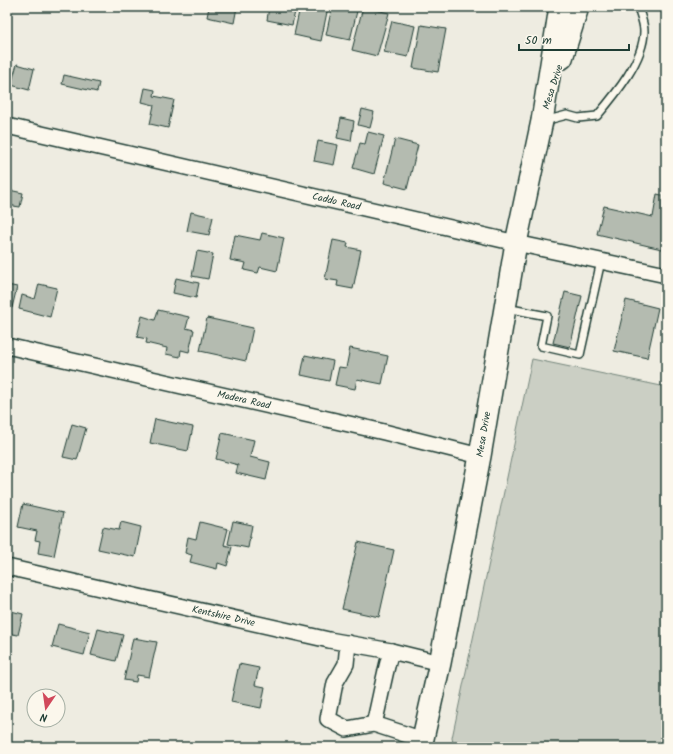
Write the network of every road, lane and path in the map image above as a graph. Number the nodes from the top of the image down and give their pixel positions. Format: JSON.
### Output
{"nodes":[{"id":1,"x":560,"y":7,"type":"edge"},
{"id":2,"x":578,"y":7,"type":"edge"},
{"id":3,"x":638,"y":7,"type":"edge"},
{"id":4,"x":542,"y":121,"type":"junction"},
{"id":5,"x":7,"y":126,"type":"edge"},
{"id":6,"x":516,"y":243,"type":"junction"},
{"id":7,"x":601,"y":261,"type":"junction"},
{"id":8,"x":666,"y":274,"type":"edge"},
{"id":9,"x":505,"y":308,"type":"junction"},
{"id":10,"x":7,"y":346,"type":"edge"},
{"id":11,"x":480,"y":456,"type":"junction"},
{"id":12,"x":7,"y":567,"type":"edge"},
{"id":13,"x":348,"y":643,"type":"junction"},
{"id":14,"x":390,"y":651,"type":"junction"},
{"id":15,"x":440,"y":663,"type":"junction"},
{"id":16,"x":374,"y":724,"type":"junction"},
{"id":17,"x":422,"y":744,"type":"edge"}],
"edges":[{"from":1,"to":4,"type":"main road","name":"Mesa Drive"},
{"from":2,"to":4,"type":"main road","name":"Mesa Drive"},
{"from":3,"to":4,"type":"lane"},
{"from":4,"to":6,"type":"main road","name":"Mesa Drive"},
{"from":5,"to":6,"type":"street","name":"Caddo Road"},
{"from":6,"to":7,"type":"street","name":"Caddo Road"},
{"from":6,"to":9,"type":"main road","name":"Mesa Drive"},
{"from":7,"to":8,"type":"street","name":"Caddo Road"},
{"from":7,"to":9,"type":"lane"},
{"from":9,"to":11,"type":"main road","name":"Mesa Drive"},
{"from":10,"to":11,"type":"street","name":"Madera Road"},
{"from":11,"to":15,"type":"main road","name":"Mesa Drive"},
{"from":12,"to":13,"type":"street","name":"Kentshire Drive"},
{"from":13,"to":14,"type":"street","name":"Kentshire Drive"},
{"from":13,"to":16,"type":"street"},
{"from":14,"to":15,"type":"street","name":"Kentshire Drive"},
{"from":14,"to":16,"type":"street"},
{"from":15,"to":17,"type":"main road","name":"Mesa Drive"},
{"from":16,"to":17,"type":"street"}]}
